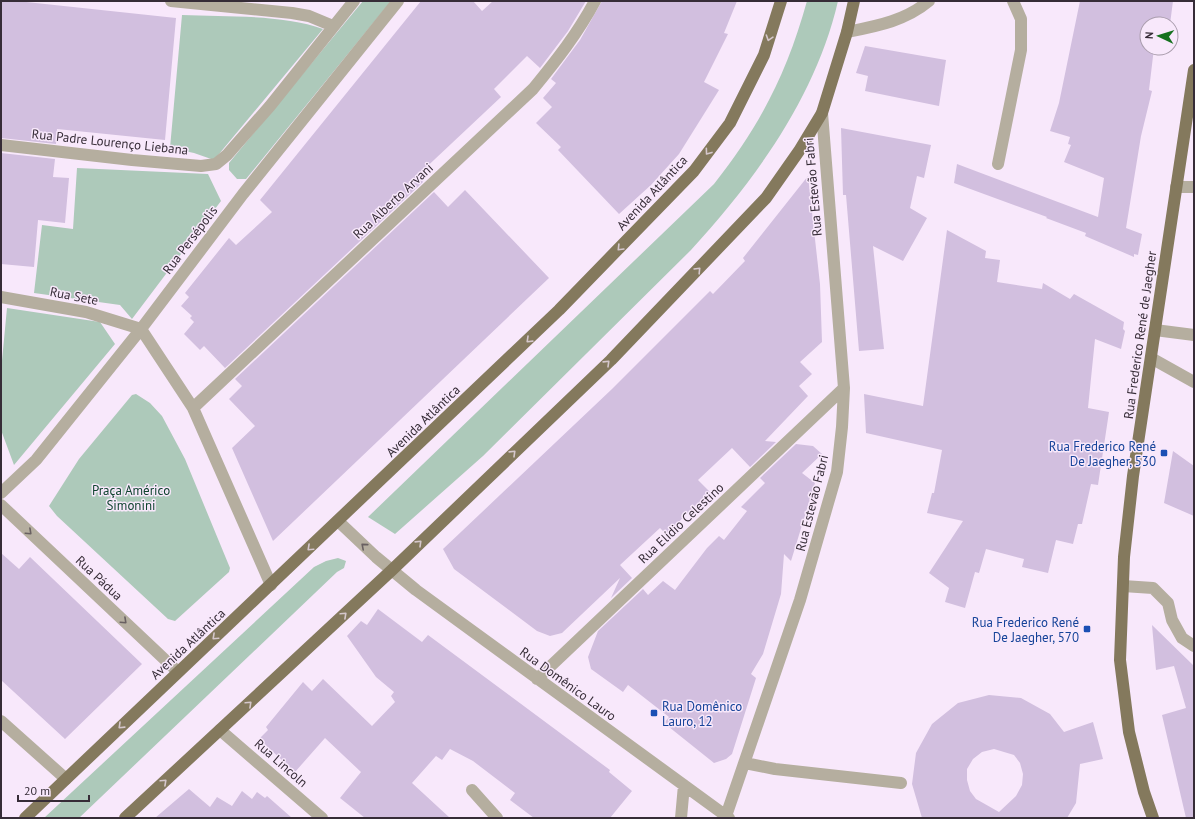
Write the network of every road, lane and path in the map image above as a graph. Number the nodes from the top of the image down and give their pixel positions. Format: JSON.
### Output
{"nodes":[{"id":1,"x":171,"y":1,"type":"edge"},
{"id":2,"x":354,"y":1,"type":"edge"},
{"id":3,"x":398,"y":1,"type":"edge"},
{"id":4,"x":595,"y":1,"type":"edge"},
{"id":5,"x":781,"y":1,"type":"edge"},
{"id":6,"x":854,"y":1,"type":"edge"},
{"id":7,"x":929,"y":1,"type":"edge"},
{"id":8,"x":1013,"y":1,"type":"edge"},
{"id":9,"x":333,"y":26,"type":"junction"},
{"id":10,"x":847,"y":32,"type":"junction"},
{"id":11,"x":1194,"y":70,"type":"edge"},
{"id":12,"x":822,"y":113,"type":"junction"},
{"id":13,"x":1,"y":145,"type":"edge"},
{"id":14,"x":998,"y":164,"type":"dead end"},
{"id":15,"x":1176,"y":187,"type":"junction"},
{"id":16,"x":1194,"y":187,"type":"edge"},
{"id":17,"x":1,"y":297,"type":"edge"},
{"id":18,"x":141,"y":329,"type":"junction"},
{"id":19,"x":1155,"y":330,"type":"junction"},
{"id":20,"x":1194,"y":335,"type":"edge"},
{"id":21,"x":1151,"y":358,"type":"junction"},
{"id":22,"x":1194,"y":382,"type":"edge"},
{"id":23,"x":844,"y":388,"type":"junction"},
{"id":24,"x":193,"y":408,"type":"junction"},
{"id":25,"x":1,"y":493,"type":"edge"},
{"id":26,"x":1,"y":505,"type":"edge"},
{"id":27,"x":338,"y":521,"type":"junction"},
{"id":28,"x":392,"y":570,"type":"junction"},
{"id":29,"x":271,"y":585,"type":"junction"},
{"id":30,"x":1123,"y":586,"type":"junction"},
{"id":31,"x":1194,"y":646,"type":"edge"},
{"id":32,"x":178,"y":672,"type":"junction"},
{"id":33,"x":537,"y":679,"type":"junction"},
{"id":34,"x":1,"y":721,"type":"edge"},
{"id":35,"x":220,"y":730,"type":"junction"},
{"id":36,"x":745,"y":763,"type":"junction"},
{"id":37,"x":66,"y":779,"type":"junction"},
{"id":38,"x":900,"y":783,"type":"dead end"},
{"id":39,"x":684,"y":785,"type":"junction"},
{"id":40,"x":472,"y":790,"type":"dead end"},
{"id":41,"x":728,"y":817,"type":"edge"},
{"id":42,"x":25,"y":818,"type":"edge"},
{"id":43,"x":125,"y":818,"type":"edge"},
{"id":44,"x":322,"y":818,"type":"edge"},
{"id":45,"x":497,"y":818,"type":"edge"},
{"id":46,"x":681,"y":818,"type":"edge"},
{"id":47,"x":1153,"y":818,"type":"edge"}],
"edges":[{"from":1,"to":9,"type":"street"},
{"from":2,"to":9,"type":"street"},
{"from":3,"to":18,"type":"street","name":"Rua Persépolis"},
{"from":4,"to":24,"type":"street","name":"Rua Alberto Arvani"},
{"from":5,"to":27,"type":"main road","name":"Avenida Atlântica","one_way":true},
{"from":6,"to":10,"type":"main road"},
{"from":7,"to":10,"type":"street"},
{"from":8,"to":14,"type":"street"},
{"from":9,"to":13,"type":"street","name":"Rua Padre Lourenço Liebana"},
{"from":10,"to":12,"type":"main road"},
{"from":11,"to":15,"type":"main road","name":"Rua Frederico René de Jaegher"},
{"from":12,"to":23,"type":"street","name":"Rua Estevão Fabri"},
{"from":28,"to":12,"type":"main road","one_way":true},
{"from":15,"to":16,"type":"street"},
{"from":15,"to":19,"type":"main road","name":"Rua Frederico René de Jaegher"},
{"from":17,"to":18,"type":"street","name":"Rua Sete"},
{"from":18,"to":24,"type":"street"},
{"from":18,"to":25,"type":"street","name":"Rua Persépolis"},
{"from":19,"to":20,"type":"street"},
{"from":19,"to":21,"type":"main road","name":"Rua Frederico René de Jaegher"},
{"from":21,"to":22,"type":"street"},
{"from":21,"to":30,"type":"main road","name":"Rua Frederico René de Jaegher"},
{"from":23,"to":33,"type":"street","name":"Rua Elídio Celestino"},
{"from":23,"to":36,"type":"street","name":"Rua Estevão Fabri"},
{"from":24,"to":29,"type":"street"},
{"from":26,"to":32,"type":"street","name":"Rua Pádua","one_way":true},
{"from":28,"to":27,"type":"street","name":"Rua Domênico Lauro","one_way":true},
{"from":27,"to":29,"type":"main road","name":"Avenida Atlântica","one_way":true},
{"from":28,"to":33,"type":"street","name":"Rua Domênico Lauro"},
{"from":35,"to":28,"type":"main road","one_way":true},
{"from":29,"to":32,"type":"main road","name":"Avenida Atlântica","one_way":true},
{"from":30,"to":31,"type":"street"},
{"from":30,"to":47,"type":"main road","name":"Rua Frederico René de Jaegher"},
{"from":32,"to":37,"type":"main road","name":"Avenida Atlântica","one_way":true},
{"from":33,"to":39,"type":"street","name":"Rua Domênico Lauro"},
{"from":34,"to":37,"type":"street"},
{"from":43,"to":35,"type":"main road","one_way":true},
{"from":35,"to":44,"type":"street","name":"Rua Lincoln"},
{"from":36,"to":38,"type":"street"},
{"from":36,"to":41,"type":"street","name":"Rua Estevão Fabri"},
{"from":37,"to":42,"type":"main road","name":"Avenida Atlântica"},
{"from":39,"to":41,"type":"street","name":"Rua Domênico Lauro"},
{"from":39,"to":46,"type":"street"},
{"from":40,"to":45,"type":"street"}]}
